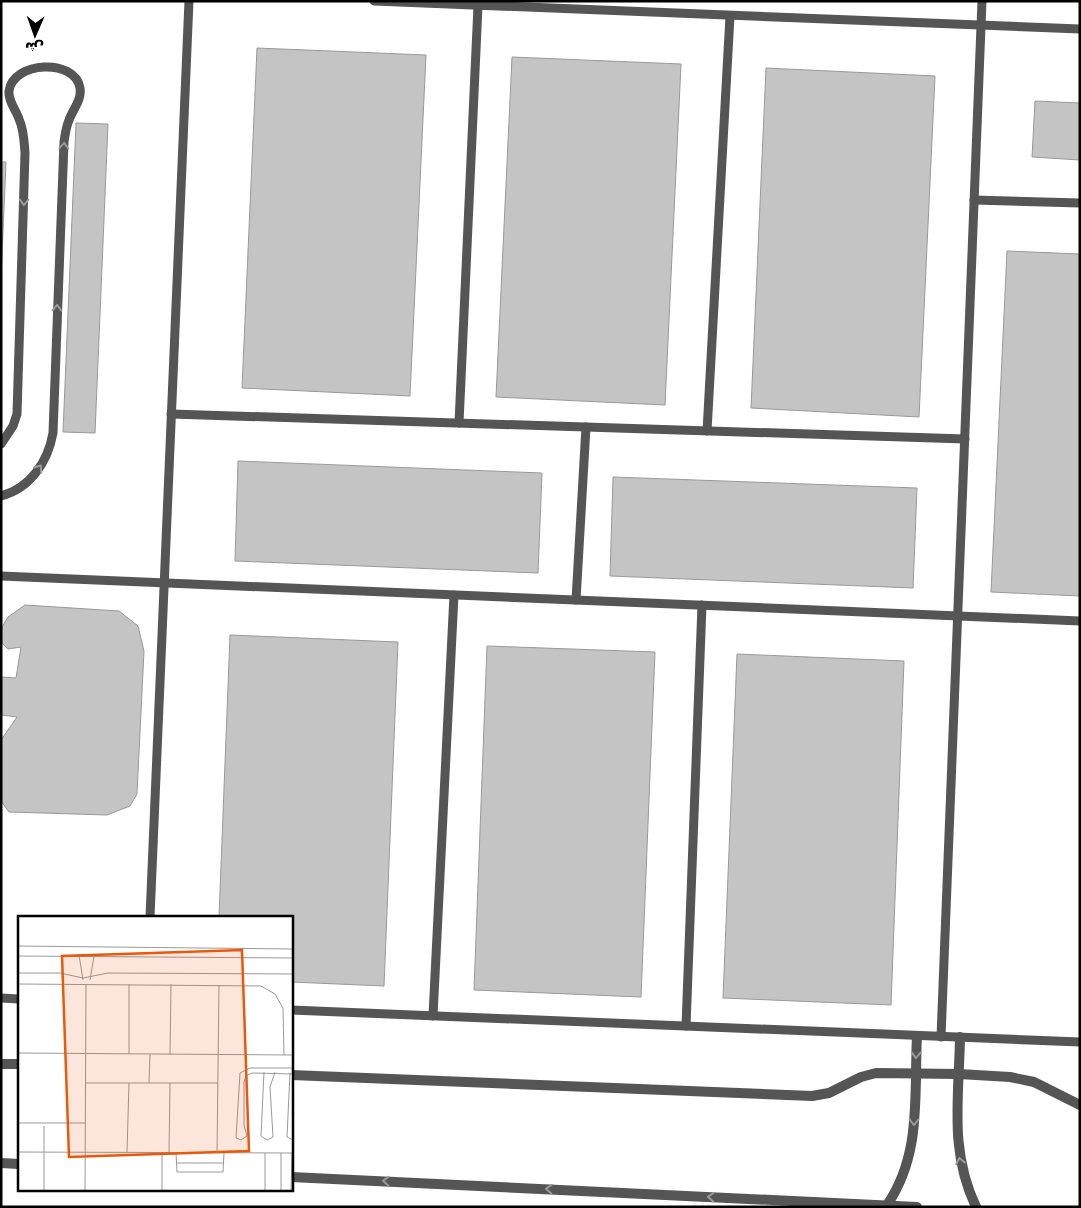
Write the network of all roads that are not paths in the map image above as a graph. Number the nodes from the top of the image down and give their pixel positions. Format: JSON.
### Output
{"nodes":[{"id":1,"x":189,"y":1,"type":"edge"},
{"id":2,"x":374,"y":1,"type":"edge"},
{"id":3,"x":982,"y":1,"type":"edge"},
{"id":4,"x":437,"y":2,"type":"edge"},
{"id":5,"x":520,"y":4,"type":"edge"},
{"id":6,"x":478,"y":6,"type":"junction"},
{"id":7,"x":730,"y":16,"type":"junction"},
{"id":8,"x":981,"y":25,"type":"junction"},
{"id":9,"x":1080,"y":29,"type":"edge"},
{"id":10,"x":974,"y":200,"type":"junction"},
{"id":11,"x":1080,"y":203,"type":"edge"},
{"id":12,"x":171,"y":414,"type":"junction"},
{"id":13,"x":459,"y":423,"type":"junction"},
{"id":14,"x":586,"y":427,"type":"junction"},
{"id":15,"x":707,"y":431,"type":"junction"},
{"id":16,"x":965,"y":439,"type":"junction"},
{"id":17,"x":1,"y":444,"type":"edge"},
{"id":18,"x":1,"y":496,"type":"edge"},
{"id":19,"x":1,"y":576,"type":"edge"},
{"id":20,"x":164,"y":582,"type":"junction"},
{"id":21,"x":454,"y":595,"type":"junction"},
{"id":22,"x":576,"y":600,"type":"junction"},
{"id":23,"x":702,"y":605,"type":"junction"},
{"id":24,"x":958,"y":616,"type":"junction"},
{"id":25,"x":1080,"y":621,"type":"edge"},
{"id":26,"x":150,"y":916,"type":"edge"},
{"id":27,"x":1,"y":998,"type":"edge"},
{"id":28,"x":18,"y":999,"type":"edge"},
{"id":29,"x":292,"y":1010,"type":"edge"},
{"id":30,"x":433,"y":1016,"type":"junction"},
{"id":31,"x":686,"y":1026,"type":"junction"},
{"id":32,"x":917,"y":1036,"type":"junction"},
{"id":33,"x":941,"y":1037,"type":"junction"},
{"id":34,"x":960,"y":1037,"type":"junction"},
{"id":35,"x":1080,"y":1042,"type":"edge"},
{"id":36,"x":1,"y":1064,"type":"edge"},
{"id":37,"x":18,"y":1064,"type":"edge"},
{"id":38,"x":915,"y":1073,"type":"junction"},
{"id":39,"x":959,"y":1074,"type":"junction"},
{"id":40,"x":292,"y":1075,"type":"edge"},
{"id":41,"x":1080,"y":1105,"type":"edge"},
{"id":42,"x":1,"y":1163,"type":"edge"},
{"id":43,"x":18,"y":1164,"type":"edge"},
{"id":44,"x":292,"y":1177,"type":"edge"},
{"id":45,"x":887,"y":1206,"type":"junction"},
{"id":46,"x":917,"y":1207,"type":"edge"},
{"id":47,"x":976,"y":1207,"type":"edge"}],
"edges":[{"from":1,"to":12,"type":"lane"},
{"from":2,"to":4,"type":"lane"},
{"from":3,"to":8,"type":"lane"},
{"from":4,"to":6,"type":"lane"},
{"from":5,"to":6,"type":"lane"},
{"from":5,"to":7,"type":"lane"},
{"from":6,"to":13,"type":"lane"},
{"from":7,"to":8,"type":"lane"},
{"from":7,"to":15,"type":"lane"},
{"from":8,"to":9,"type":"lane"},
{"from":8,"to":10,"type":"lane"},
{"from":10,"to":11,"type":"lane"},
{"from":10,"to":16,"type":"lane"},
{"from":12,"to":13,"type":"lane"},
{"from":12,"to":20,"type":"lane"},
{"from":13,"to":14,"type":"lane"},
{"from":14,"to":15,"type":"lane"},
{"from":14,"to":22,"type":"lane"},
{"from":15,"to":16,"type":"lane"},
{"from":16,"to":24,"type":"lane"},
{"from":18,"to":17,"type":"lane","one_way":true},
{"from":19,"to":20,"type":"lane"},
{"from":20,"to":21,"type":"lane"},
{"from":20,"to":26,"type":"lane"},
{"from":21,"to":22,"type":"lane"},
{"from":21,"to":30,"type":"lane"},
{"from":22,"to":23,"type":"lane"},
{"from":23,"to":24,"type":"lane"},
{"from":23,"to":31,"type":"lane"},
{"from":24,"to":25,"type":"lane"},
{"from":24,"to":33,"type":"lane"},
{"from":27,"to":28,"type":"lane"},
{"from":29,"to":30,"type":"lane"},
{"from":30,"to":31,"type":"lane"},
{"from":31,"to":32,"type":"lane"},
{"from":32,"to":33,"type":"lane"},
{"from":32,"to":38,"type":"street","one_way":true},
{"from":33,"to":34,"type":"lane"},
{"from":34,"to":35,"type":"lane"},
{"from":34,"to":39,"type":"street"},
{"from":36,"to":37,"type":"street"},
{"from":38,"to":39,"type":"street"},
{"from":38,"to":40,"type":"street"},
{"from":38,"to":45,"type":"street","one_way":true},
{"from":39,"to":41,"type":"street"},
{"from":47,"to":39,"type":"street","one_way":true},
{"from":42,"to":43,"type":"street"},
{"from":45,"to":44,"type":"street","one_way":true},
{"from":45,"to":46,"type":"street"}]}
